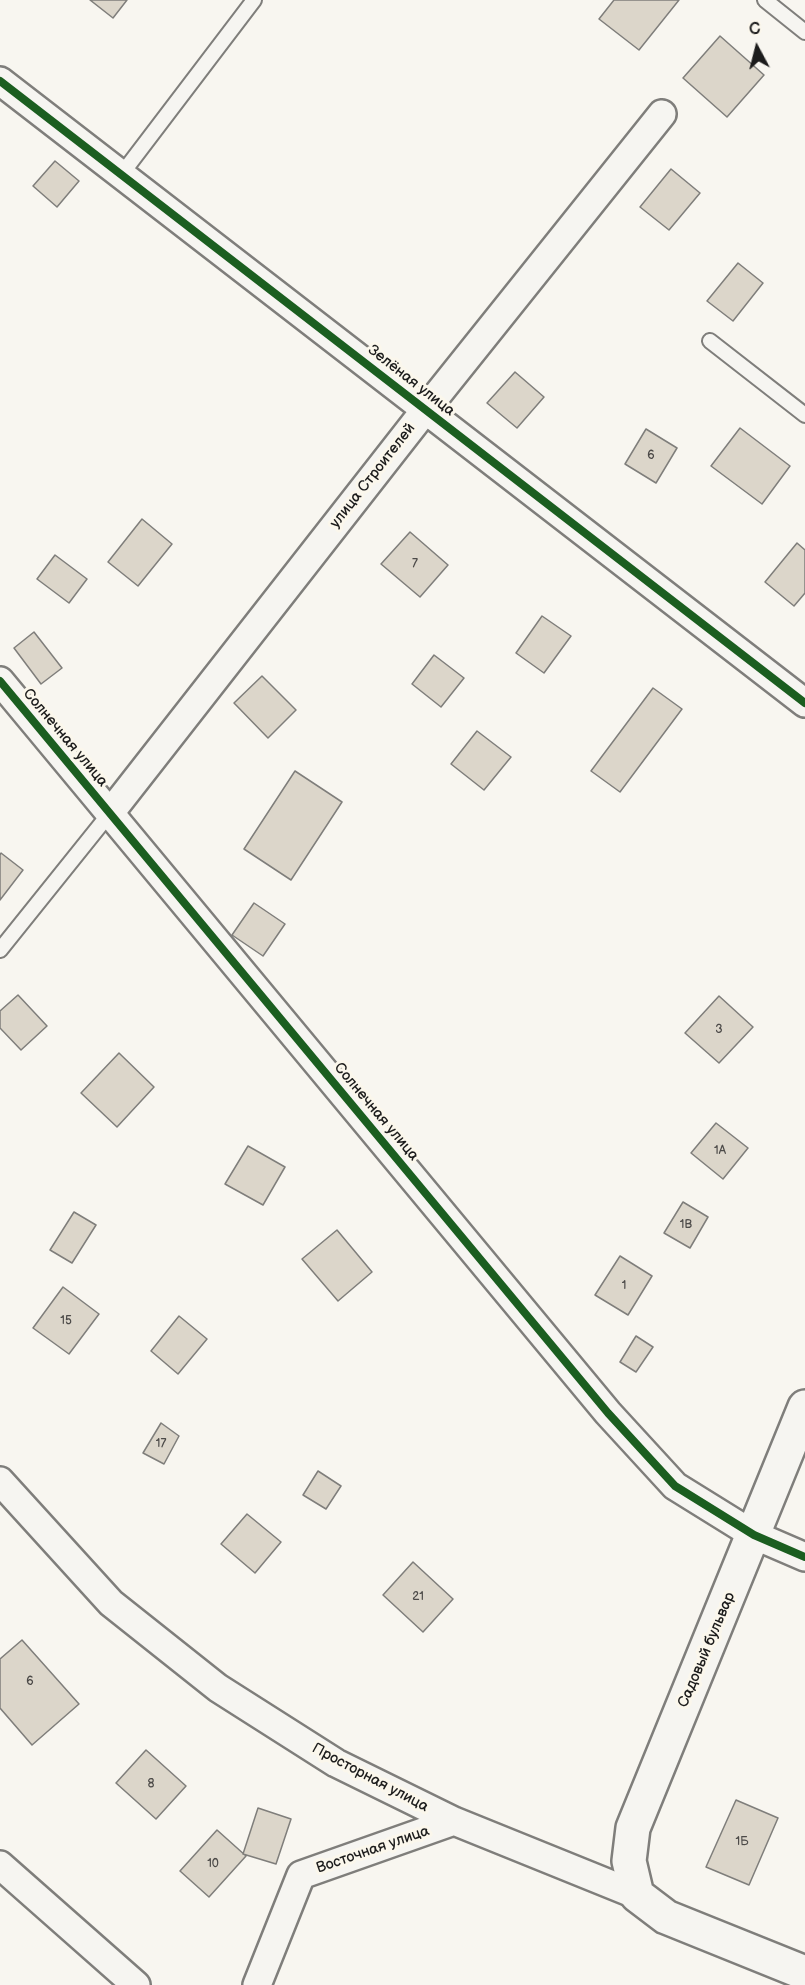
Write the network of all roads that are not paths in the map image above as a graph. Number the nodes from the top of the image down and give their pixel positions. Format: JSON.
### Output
{"nodes":[{"id":1,"x":254,"y":0,"type":"edge"},
{"id":2,"x":765,"y":0,"type":"edge"},
{"id":3,"x":805,"y":32,"type":"edge"},
{"id":4,"x":0,"y":81,"type":"edge"},
{"id":5,"x":662,"y":114,"type":"dead end"},
{"id":6,"x":121,"y":175,"type":"junction"},
{"id":7,"x":710,"y":341,"type":"dead end"},
{"id":8,"x":426,"y":409,"type":"junction"},
{"id":9,"x":805,"y":415,"type":"edge"},
{"id":10,"x":0,"y":681,"type":"edge"},
{"id":11,"x":805,"y":703,"type":"edge"},
{"id":12,"x":110,"y":813,"type":"junction"},
{"id":13,"x":0,"y":950,"type":"edge"},
{"id":14,"x":805,"y":1407,"type":"edge"},
{"id":15,"x":0,"y":1481,"type":"edge"},
{"id":16,"x":754,"y":1535,"type":"junction"},
{"id":17,"x":805,"y":1557,"type":"edge"},
{"id":18,"x":454,"y":1821,"type":"junction"},
{"id":19,"x":0,"y":1865,"type":"edge"},
{"id":20,"x":637,"y":1895,"type":"junction"},
{"id":21,"x":805,"y":1973,"type":"edge"},
{"id":22,"x":136,"y":1985,"type":"edge"},
{"id":23,"x":257,"y":1985,"type":"edge"}],
"edges":[{"from":1,"to":6,"type":"lane"},
{"from":2,"to":3,"type":"lane"},
{"from":4,"to":6,"type":"street","name":"Зелёная улица"},
{"from":5,"to":8,"type":"street","name":"улица Строителей"},
{"from":6,"to":8,"type":"street","name":"Зелёная улица"},
{"from":7,"to":9,"type":"lane"},
{"from":8,"to":11,"type":"street","name":"Зелёная улица"},
{"from":8,"to":12,"type":"street","name":"улица Строителей"},
{"from":10,"to":12,"type":"street","name":"Солнечная улица"},
{"from":12,"to":13,"type":"lane"},
{"from":12,"to":16,"type":"street","name":"Солнечная улица"},
{"from":14,"to":16,"type":"street","name":"Садовый бульвар"},
{"from":15,"to":18,"type":"street","name":"Просторная улица"},
{"from":16,"to":17,"type":"street","name":"Солнечная улица"},
{"from":16,"to":20,"type":"street","name":"Садовый бульвар"},
{"from":18,"to":20,"type":"street","name":"Просторная улица"},
{"from":18,"to":23,"type":"street","name":"Восточная улица"},
{"from":19,"to":22,"type":"street"},
{"from":20,"to":21,"type":"street","name":"Просторная улица"}]}
